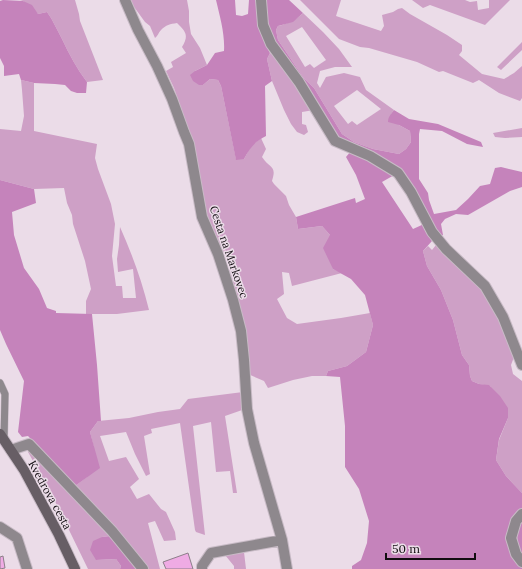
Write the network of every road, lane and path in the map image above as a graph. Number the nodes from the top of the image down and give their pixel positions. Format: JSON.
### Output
{"nodes":[{"id":1,"x":125,"y":0,"type":"edge"},
{"id":2,"x":261,"y":0,"type":"edge"},
{"id":3,"x":522,"y":366,"type":"edge"},
{"id":4,"x":0,"y":383,"type":"edge"},
{"id":5,"x":2,"y":437,"type":"edge"},
{"id":6,"x":11,"y":450,"type":"junction"},
{"id":7,"x":522,"y":514,"type":"edge"},
{"id":8,"x":0,"y":528,"type":"edge"},
{"id":9,"x":282,"y":540,"type":"junction"},
{"id":10,"x":522,"y":562,"type":"edge"},
{"id":11,"x":27,"y":569,"type":"edge"},
{"id":12,"x":75,"y":569,"type":"edge"},
{"id":13,"x":143,"y":569,"type":"edge"},
{"id":14,"x":202,"y":569,"type":"edge"},
{"id":15,"x":287,"y":569,"type":"edge"}],
"edges":[{"from":1,"to":9,"type":"street","name":"Cesta na Markovec"},
{"from":2,"to":3,"type":"street"},
{"from":4,"to":5,"type":"lane"},
{"from":5,"to":6,"type":"street","name":"Kvedrova cesta"},
{"from":6,"to":12,"type":"street","name":"Kvedrova cesta"},
{"from":6,"to":13,"type":"street"},
{"from":7,"to":10,"type":"street"},
{"from":8,"to":11,"type":"street"},
{"from":9,"to":14,"type":"street"},
{"from":9,"to":15,"type":"street","name":"Cesta na Markovec"}]}
